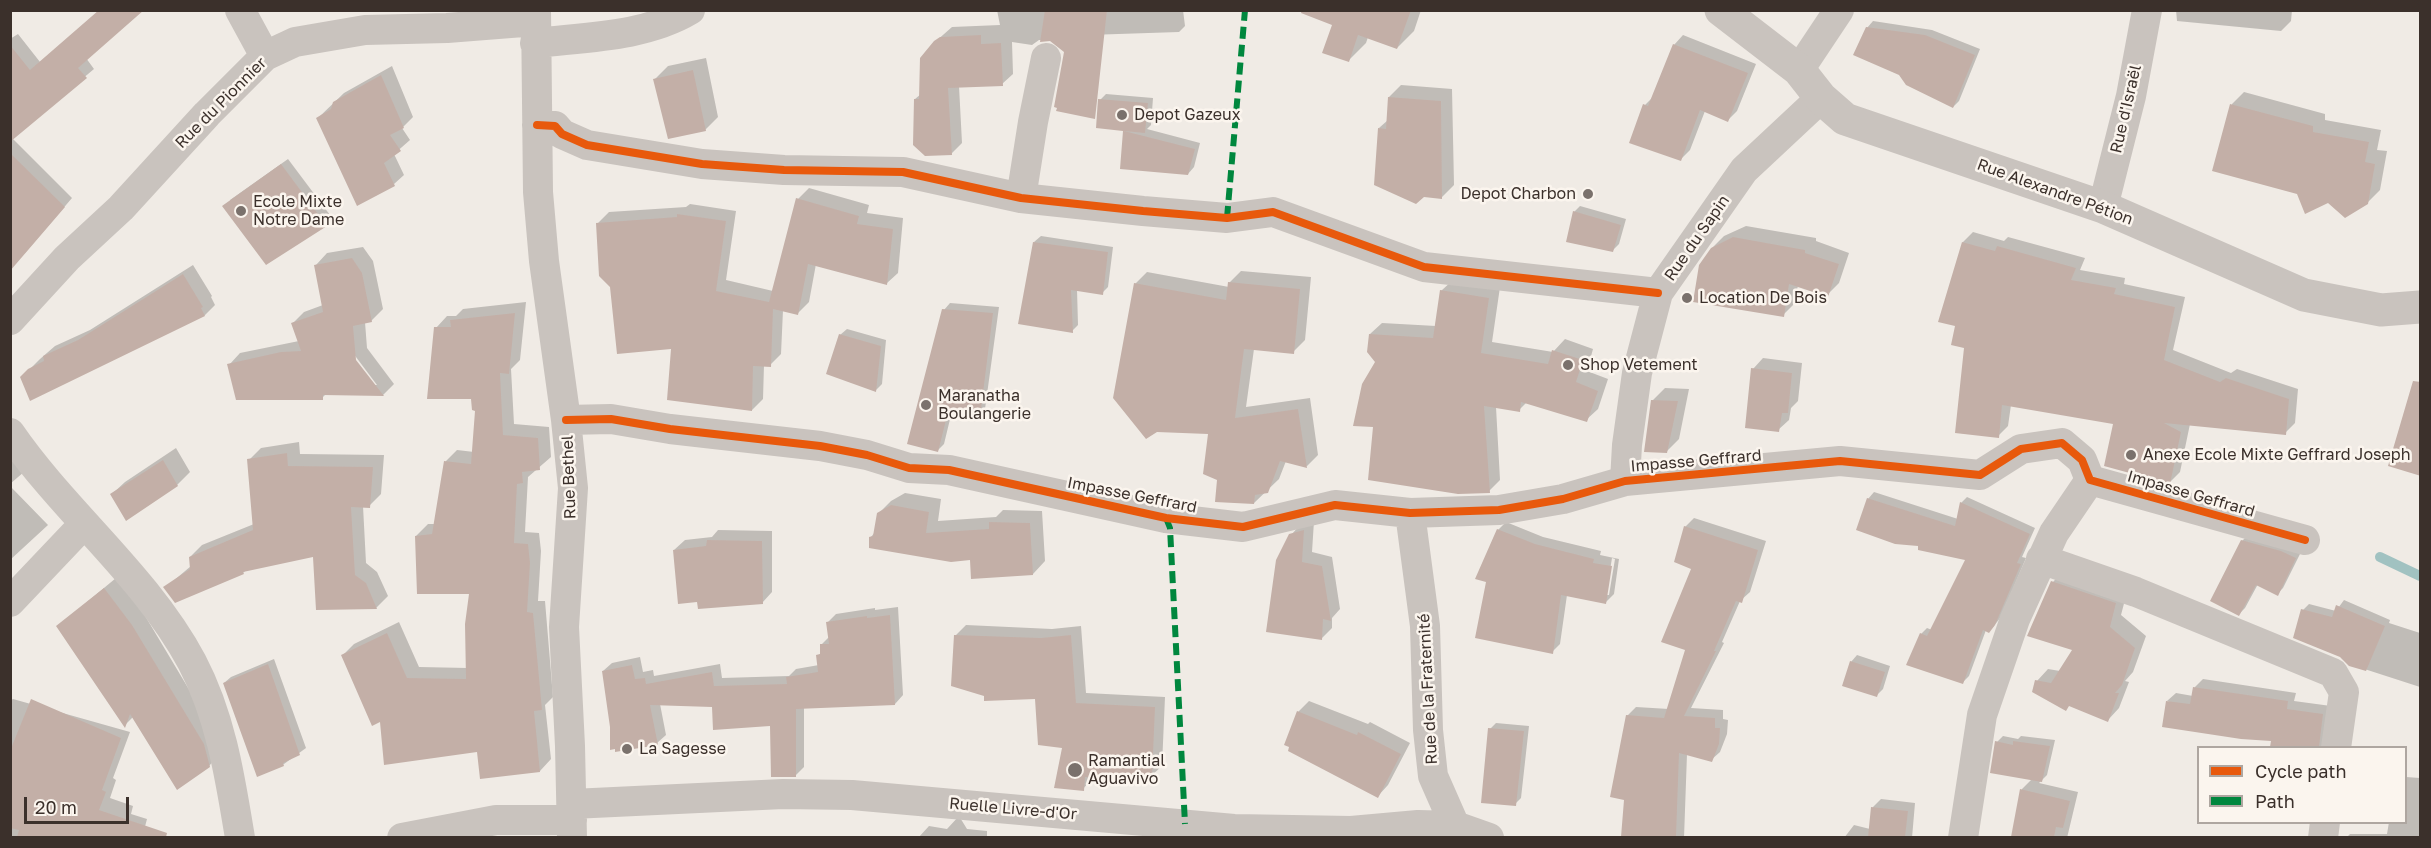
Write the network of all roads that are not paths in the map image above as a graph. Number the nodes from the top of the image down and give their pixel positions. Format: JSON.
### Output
{"nodes":[{"id":1,"x":240,"y":10,"type":"edge"},
{"id":2,"x":690,"y":10,"type":"edge"},
{"id":3,"x":1721,"y":10,"type":"edge"},
{"id":4,"x":1839,"y":10,"type":"edge"},
{"id":5,"x":2146,"y":10,"type":"edge"},
{"id":6,"x":536,"y":25,"type":"edge"},
{"id":7,"x":265,"y":56,"type":"junction"},
{"id":8,"x":1047,"y":58,"type":"dead end"},
{"id":9,"x":1799,"y":70,"type":"junction"},
{"id":10,"x":1821,"y":98,"type":"junction"},
{"id":11,"x":537,"y":125,"type":"junction"},
{"id":12,"x":1021,"y":198,"type":"junction"},
{"id":13,"x":2103,"y":207,"type":"junction"},
{"id":14,"x":1658,"y":293,"type":"junction"},
{"id":15,"x":2421,"y":307,"type":"edge"},
{"id":16,"x":10,"y":320,"type":"edge"},
{"id":17,"x":566,"y":420,"type":"junction"},
{"id":18,"x":10,"y":433,"type":"edge"},
{"id":19,"x":2090,"y":480,"type":"junction"},
{"id":20,"x":1625,"y":481,"type":"junction"},
{"id":21,"x":1410,"y":513,"type":"junction"},
{"id":22,"x":84,"y":524,"type":"junction"},
{"id":23,"x":2305,"y":540,"type":"dead end"},
{"id":24,"x":2041,"y":559,"type":"junction"},
{"id":25,"x":10,"y":602,"type":"edge"},
{"id":26,"x":2336,"y":746,"type":"edge"},
{"id":27,"x":572,"y":821,"type":"edge"},
{"id":28,"x":1455,"y":826,"type":"junction"},
{"id":29,"x":1416,"y":831,"type":"edge"},
{"id":30,"x":240,"y":837,"type":"edge"},
{"id":31,"x":402,"y":837,"type":"edge"},
{"id":32,"x":1489,"y":837,"type":"edge"},
{"id":33,"x":1963,"y":837,"type":"edge"}],
"edges":[{"from":1,"to":7,"type":"street"},
{"from":2,"to":6,"type":"street","name":"Rue du Pionnier"},
{"from":3,"to":9,"type":"street","name":"Rue Alexandre Pétion"},
{"from":4,"to":9,"type":"street"},
{"from":5,"to":13,"type":"street","name":"Rue d'Israël"},
{"from":6,"to":7,"type":"street","name":"Rue du Pionnier"},
{"from":6,"to":11,"type":"street","name":"Rue Bethel"},
{"from":7,"to":16,"type":"street","name":"Rue du Pionnier"},
{"from":8,"to":12,"type":"street"},
{"from":9,"to":10,"type":"street","name":"Rue Alexandre Pétion"},
{"from":10,"to":13,"type":"street","name":"Rue Alexandre Pétion"},
{"from":10,"to":14,"type":"street","name":"Rue du Sapin"},
{"from":11,"to":12,"type":"street"},
{"from":11,"to":17,"type":"street","name":"Rue Bethel"},
{"from":12,"to":14,"type":"street"},
{"from":13,"to":15,"type":"street","name":"Rue Alexandre Pétion"},
{"from":14,"to":20,"type":"street","name":"Rue du Sapin"},
{"from":17,"to":21,"type":"street","name":"Impasse Geffrard"},
{"from":17,"to":27,"type":"street","name":"Rue Bethel"},
{"from":18,"to":22,"type":"street"},
{"from":19,"to":20,"type":"street","name":"Impasse Geffrard"},
{"from":19,"to":23,"type":"street","name":"Impasse Geffrard"},
{"from":19,"to":24,"type":"street"},
{"from":20,"to":21,"type":"street","name":"Impasse Geffrard"},
{"from":21,"to":28,"type":"street","name":"Rue de la Fraternité"},
{"from":22,"to":25,"type":"street"},
{"from":22,"to":30,"type":"street"},
{"from":24,"to":26,"type":"street"},
{"from":24,"to":33,"type":"street"},
{"from":27,"to":29,"type":"street","name":"Ruelle Livre-d'Or"},
{"from":27,"to":31,"type":"street","name":"Ruelle Livre-d'Or"},
{"from":28,"to":29,"type":"street","name":"Ruelle Livre-d'Or"},
{"from":28,"to":32,"type":"street"}]}
